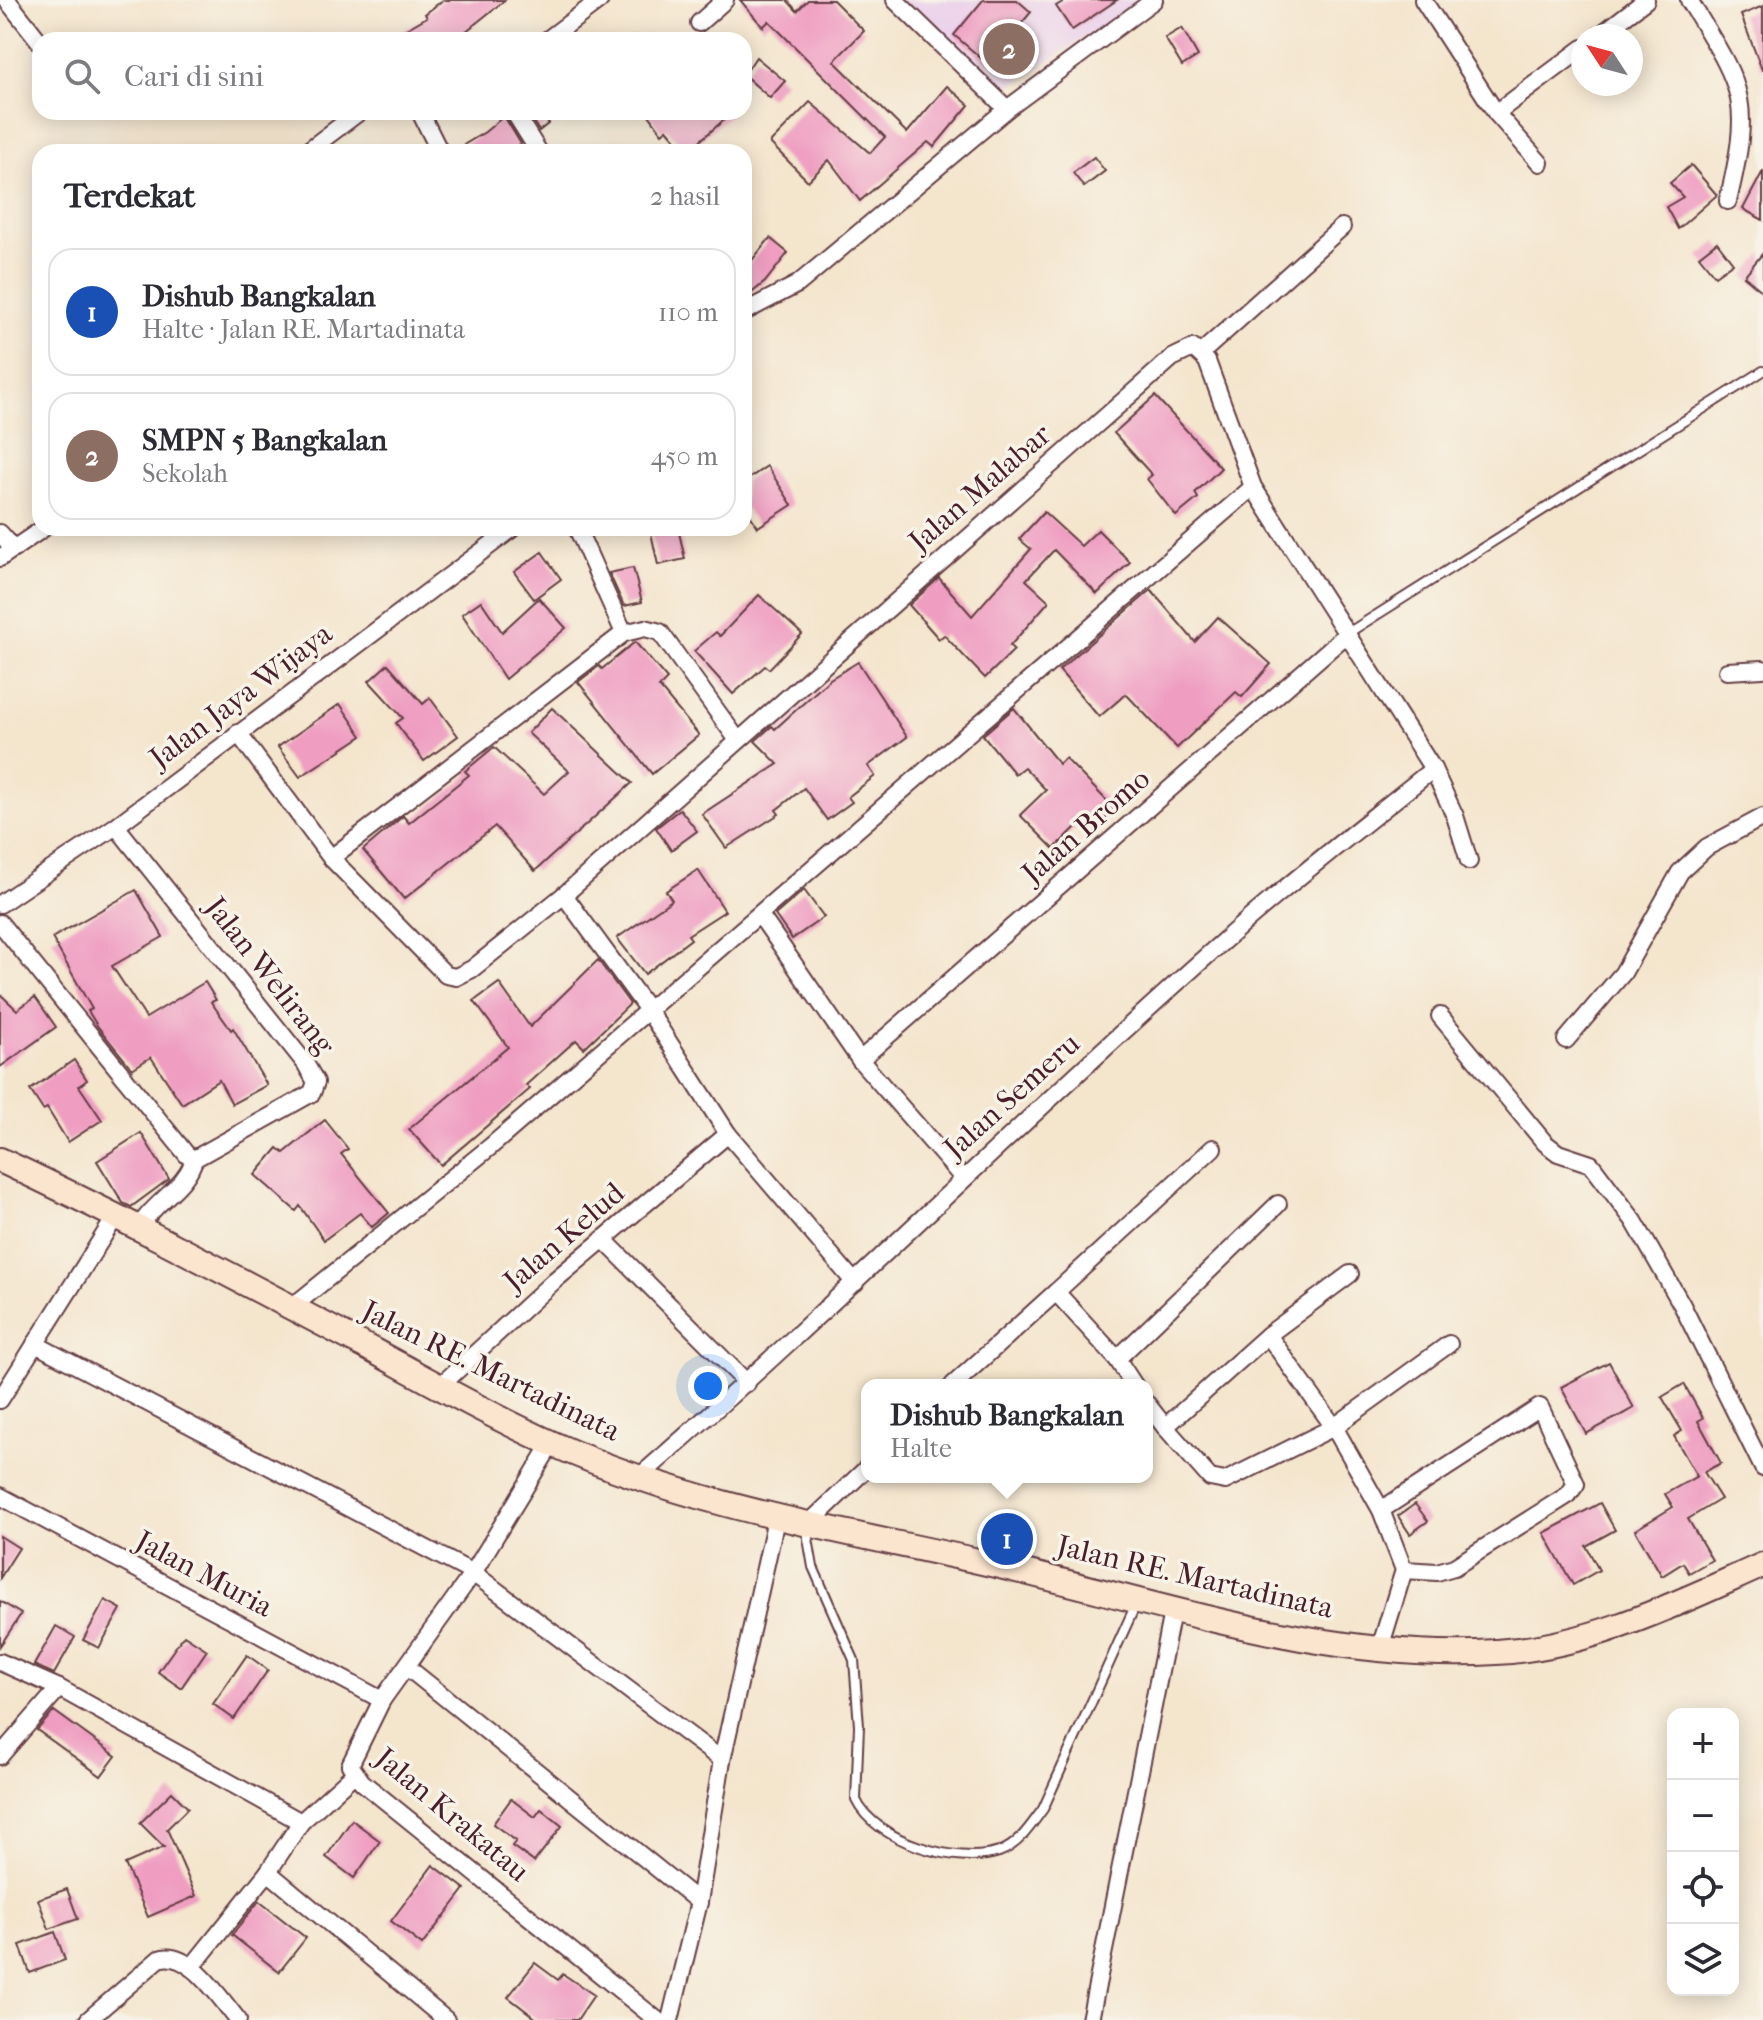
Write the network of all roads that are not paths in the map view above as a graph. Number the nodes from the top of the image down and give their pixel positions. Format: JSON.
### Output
{"nodes":[{"id":1,"x":7,"y":0,"type":"edge"},
{"id":2,"x":600,"y":0,"type":"edge"},
{"id":3,"x":725,"y":0,"type":"edge"},
{"id":4,"x":895,"y":0,"type":"edge"},
{"id":5,"x":1154,"y":0,"type":"edge"},
{"id":6,"x":1423,"y":0,"type":"edge"},
{"id":7,"x":1646,"y":0,"type":"edge"},
{"id":8,"x":1689,"y":0,"type":"edge"},
{"id":9,"x":699,"y":23,"type":"dead end"},
{"id":10,"x":1615,"y":24,"type":"edge"},
{"id":11,"x":32,"y":32,"type":"edge"},
{"id":12,"x":558,"y":32,"type":"edge"},
{"id":13,"x":1571,"y":57,"type":"edge"},
{"id":14,"x":1007,"y":109,"type":"junction"},
{"id":15,"x":1496,"y":113,"type":"junction"},
{"id":16,"x":348,"y":120,"type":"edge"},
{"id":17,"x":425,"y":120,"type":"edge"},
{"id":18,"x":519,"y":120,"type":"edge"},
{"id":19,"x":317,"y":144,"type":"edge"},
{"id":20,"x":436,"y":144,"type":"edge"},
{"id":21,"x":534,"y":144,"type":"edge"},
{"id":22,"x":1540,"y":163,"type":"dead end"},
{"id":23,"x":1728,"y":201,"type":"dead end"},
{"id":24,"x":1342,"y":227,"type":"dead end"},
{"id":25,"x":752,"y":308,"type":"edge"},
{"id":26,"x":1201,"y":353,"type":"junction"},
{"id":27,"x":1763,"y":371,"type":"edge"},
{"id":28,"x":1253,"y":487,"type":"junction"},
{"id":29,"x":0,"y":533,"type":"edge"},
{"id":30,"x":33,"y":536,"type":"edge"},
{"id":31,"x":502,"y":536,"type":"edge"},
{"id":32,"x":581,"y":536,"type":"edge"},
{"id":33,"x":7,"y":554,"type":"edge"},
{"id":34,"x":624,"y":633,"type":"junction"},
{"id":35,"x":1348,"y":633,"type":"junction"},
{"id":36,"x":1763,"y":669,"type":"edge"},
{"id":37,"x":1727,"y":671,"type":"dead end"},
{"id":38,"x":238,"y":733,"type":"junction"},
{"id":39,"x":737,"y":739,"type":"junction"},
{"id":40,"x":1433,"y":769,"type":"junction"},
{"id":41,"x":1763,"y":817,"type":"edge"},
{"id":42,"x":116,"y":826,"type":"junction"},
{"id":43,"x":331,"y":858,"type":"junction"},
{"id":44,"x":1469,"y":861,"type":"dead end"},
{"id":45,"x":564,"y":895,"type":"junction"},
{"id":46,"x":0,"y":904,"type":"edge"},
{"id":47,"x":760,"y":915,"type":"junction"},
{"id":48,"x":0,"y":923,"type":"edge"},
{"id":49,"x":648,"y":1010,"type":"junction"},
{"id":50,"x":1440,"y":1016,"type":"dead end"},
{"id":51,"x":1566,"y":1040,"type":"dead end"},
{"id":52,"x":860,"y":1060,"type":"junction"},
{"id":53,"x":728,"y":1134,"type":"junction"},
{"id":54,"x":1213,"y":1148,"type":"dead end"},
{"id":55,"x":194,"y":1159,"type":"junction"},
{"id":56,"x":3,"y":1168,"type":"edge"},
{"id":57,"x":963,"y":1178,"type":"junction"},
{"id":58,"x":1278,"y":1204,"type":"dead end"},
{"id":59,"x":116,"y":1216,"type":"junction"},
{"id":60,"x":139,"y":1228,"type":"junction"},
{"id":61,"x":603,"y":1239,"type":"junction"},
{"id":62,"x":1350,"y":1274,"type":"dead end"},
{"id":63,"x":855,"y":1283,"type":"junction"},
{"id":64,"x":1056,"y":1292,"type":"junction"},
{"id":65,"x":292,"y":1307,"type":"junction"},
{"id":66,"x":1268,"y":1335,"type":"junction"},
{"id":67,"x":35,"y":1344,"type":"junction"},
{"id":68,"x":1449,"y":1344,"type":"dead end"},
{"id":69,"x":1117,"y":1359,"type":"junction"},
{"id":70,"x":960,"y":1379,"type":"edge"},
{"id":71,"x":1130,"y":1379,"type":"edge"},
{"id":72,"x":747,"y":1383,"type":"junction"},
{"id":73,"x":440,"y":1386,"type":"junction"},
{"id":74,"x":0,"y":1400,"type":"edge"},
{"id":75,"x":1153,"y":1412,"type":"edge"},
{"id":76,"x":1165,"y":1427,"type":"junction"},
{"id":77,"x":1334,"y":1427,"type":"junction"},
{"id":78,"x":552,"y":1443,"type":"junction"},
{"id":79,"x":1763,"y":1468,"type":"edge"},
{"id":80,"x":861,"y":1474,"type":"edge"},
{"id":81,"x":639,"y":1477,"type":"junction"},
{"id":82,"x":0,"y":1496,"type":"edge"},
{"id":83,"x":1381,"y":1510,"type":"junction"},
{"id":84,"x":776,"y":1519,"type":"junction"},
{"id":85,"x":806,"y":1526,"type":"junction"},
{"id":86,"x":1763,"y":1565,"type":"edge"},
{"id":87,"x":1404,"y":1570,"type":"junction"},
{"id":88,"x":473,"y":1573,"type":"junction"},
{"id":89,"x":1137,"y":1599,"type":"junction"},
{"id":90,"x":1173,"y":1607,"type":"junction"},
{"id":91,"x":1380,"y":1648,"type":"junction"},
{"id":92,"x":0,"y":1662,"type":"edge"},
{"id":93,"x":407,"y":1667,"type":"junction"},
{"id":94,"x":59,"y":1688,"type":"junction"},
{"id":95,"x":382,"y":1700,"type":"junction"},
{"id":96,"x":0,"y":1756,"type":"edge"},
{"id":97,"x":722,"y":1760,"type":"junction"},
{"id":98,"x":354,"y":1774,"type":"junction"},
{"id":99,"x":301,"y":1822,"type":"junction"},
{"id":100,"x":268,"y":1872,"type":"junction"},
{"id":101,"x":699,"y":1902,"type":"junction"},
{"id":102,"x":191,"y":1968,"type":"junction"},
{"id":103,"x":88,"y":2020,"type":"edge"},
{"id":104,"x":238,"y":2020,"type":"edge"},
{"id":105,"x":446,"y":2020,"type":"edge"},
{"id":106,"x":657,"y":2020,"type":"edge"},
{"id":107,"x":670,"y":2020,"type":"edge"},
{"id":108,"x":1090,"y":2020,"type":"edge"}],
"edges":[{"from":1,"to":11,"type":"street"},
{"from":2,"to":12,"type":"street"},
{"from":3,"to":9,"type":"street"},
{"from":4,"to":14,"type":"street"},
{"from":5,"to":14,"type":"street"},
{"from":6,"to":15,"type":"street"},
{"from":7,"to":10,"type":"street"},
{"from":8,"to":23,"type":"street"},
{"from":13,"to":15,"type":"street"},
{"from":14,"to":25,"type":"street"},
{"from":15,"to":22,"type":"street"},
{"from":16,"to":19,"type":"street"},
{"from":17,"to":20,"type":"street"},
{"from":18,"to":21,"type":"street"},
{"from":24,"to":26,"type":"street"},
{"from":26,"to":28,"type":"street"},
{"from":26,"to":39,"type":"street","name":"Jalan Malabar"},
{"from":27,"to":35,"type":"lane"},
{"from":28,"to":35,"type":"street"},
{"from":28,"to":47,"type":"street"},
{"from":29,"to":33,"type":"street"},
{"from":30,"to":33,"type":"street"},
{"from":31,"to":38,"type":"street","name":"Jalan Jaya Wijaya"},
{"from":32,"to":34,"type":"street"},
{"from":34,"to":39,"type":"street"},
{"from":34,"to":43,"type":"street"},
{"from":35,"to":40,"type":"street"},
{"from":35,"to":52,"type":"street","name":"Jalan Bromo"},
{"from":36,"to":37,"type":"street"},
{"from":38,"to":42,"type":"street","name":"Jalan Jaya Wijaya"},
{"from":38,"to":43,"type":"street"},
{"from":39,"to":45,"type":"street","name":"Jalan Malabar"},
{"from":40,"to":44,"type":"street"},
{"from":40,"to":57,"type":"street","name":"Jalan Semeru"},
{"from":41,"to":51,"type":"street"},
{"from":42,"to":46,"type":"street","name":"Jalan Jaya Wijaya"},
{"from":42,"to":55,"type":"street","name":"Jalan Welirang"},
{"from":43,"to":45,"type":"street","name":"Jalan Malabar"},
{"from":45,"to":49,"type":"street"},
{"from":47,"to":49,"type":"street"},
{"from":47,"to":52,"type":"street"},
{"from":48,"to":55,"type":"street"},
{"from":49,"to":53,"type":"street"},
{"from":49,"to":65,"type":"street"},
{"from":50,"to":79,"type":"street"},
{"from":52,"to":57,"type":"street"},
{"from":53,"to":61,"type":"street","name":"Jalan Kelud"},
{"from":53,"to":63,"type":"street"},
{"from":54,"to":64,"type":"street"},
{"from":55,"to":60,"type":"street"},
{"from":56,"to":59,"type":"main road","name":"Jalan RE. Martadinata"},
{"from":57,"to":63,"type":"street","name":"Jalan Semeru"},
{"from":58,"to":69,"type":"street"},
{"from":59,"to":60,"type":"main road","name":"Jalan RE. Martadinata"},
{"from":59,"to":67,"type":"street"},
{"from":60,"to":65,"type":"main road","name":"Jalan RE. Martadinata"},
{"from":61,"to":72,"type":"street"},
{"from":61,"to":73,"type":"street","name":"Jalan Kelud"},
{"from":62,"to":66,"type":"street"},
{"from":63,"to":72,"type":"street","name":"Jalan Semeru"},
{"from":64,"to":69,"type":"street"},
{"from":64,"to":70,"type":"street"},
{"from":65,"to":73,"type":"main road","name":"Jalan RE. Martadinata"},
{"from":66,"to":76,"type":"street"},
{"from":66,"to":77,"type":"street"},
{"from":67,"to":74,"type":"street"},
{"from":67,"to":88,"type":"street"},
{"from":68,"to":77,"type":"street"},
{"from":69,"to":71,"type":"street"},
{"from":72,"to":81,"type":"street","name":"Jalan Semeru"},
{"from":73,"to":78,"type":"main road","name":"Jalan RE. Martadinata"},
{"from":75,"to":76,"type":"street"},
{"from":76,"to":77,"type":"street"},
{"from":77,"to":83,"type":"street"},
{"from":78,"to":81,"type":"main road","name":"Jalan RE. Martadinata"},
{"from":78,"to":88,"type":"street","name":"Jalan Krakatau"},
{"from":80,"to":85,"type":"street"},
{"from":81,"to":84,"type":"main road","name":"Jalan RE. Martadinata"},
{"from":82,"to":95,"type":"street","name":"Jalan Muria"},
{"from":83,"to":87,"type":"street"},
{"from":83,"to":87,"type":"street"},
{"from":84,"to":85,"type":"main road","name":"Jalan RE. Martadinata"},
{"from":84,"to":97,"type":"street"},
{"from":85,"to":89,"type":"main road","name":"Jalan RE. Martadinata"},
{"from":85,"to":89,"type":"lane"},
{"from":86,"to":91,"type":"main road","name":"Jalan RE. Martadinata"},
{"from":87,"to":91,"type":"street"},
{"from":88,"to":93,"type":"street","name":"Jalan Krakatau"},
{"from":88,"to":97,"type":"street"},
{"from":89,"to":90,"type":"main road","name":"Jalan RE. Martadinata"},
{"from":90,"to":91,"type":"main road","name":"Jalan RE. Martadinata"},
{"from":90,"to":108,"type":"street"},
{"from":92,"to":94,"type":"street"},
{"from":93,"to":95,"type":"street","name":"Jalan Krakatau"},
{"from":93,"to":101,"type":"street"},
{"from":94,"to":96,"type":"street"},
{"from":94,"to":99,"type":"street"},
{"from":95,"to":98,"type":"street","name":"Jalan Krakatau"},
{"from":97,"to":101,"type":"street"},
{"from":98,"to":99,"type":"street"},
{"from":98,"to":106,"type":"street","name":"Jalan Krakatau"},
{"from":99,"to":100,"type":"street"},
{"from":100,"to":102,"type":"street"},
{"from":100,"to":105,"type":"street"},
{"from":101,"to":107,"type":"street"},
{"from":102,"to":103,"type":"street"},
{"from":102,"to":104,"type":"street"}]}
